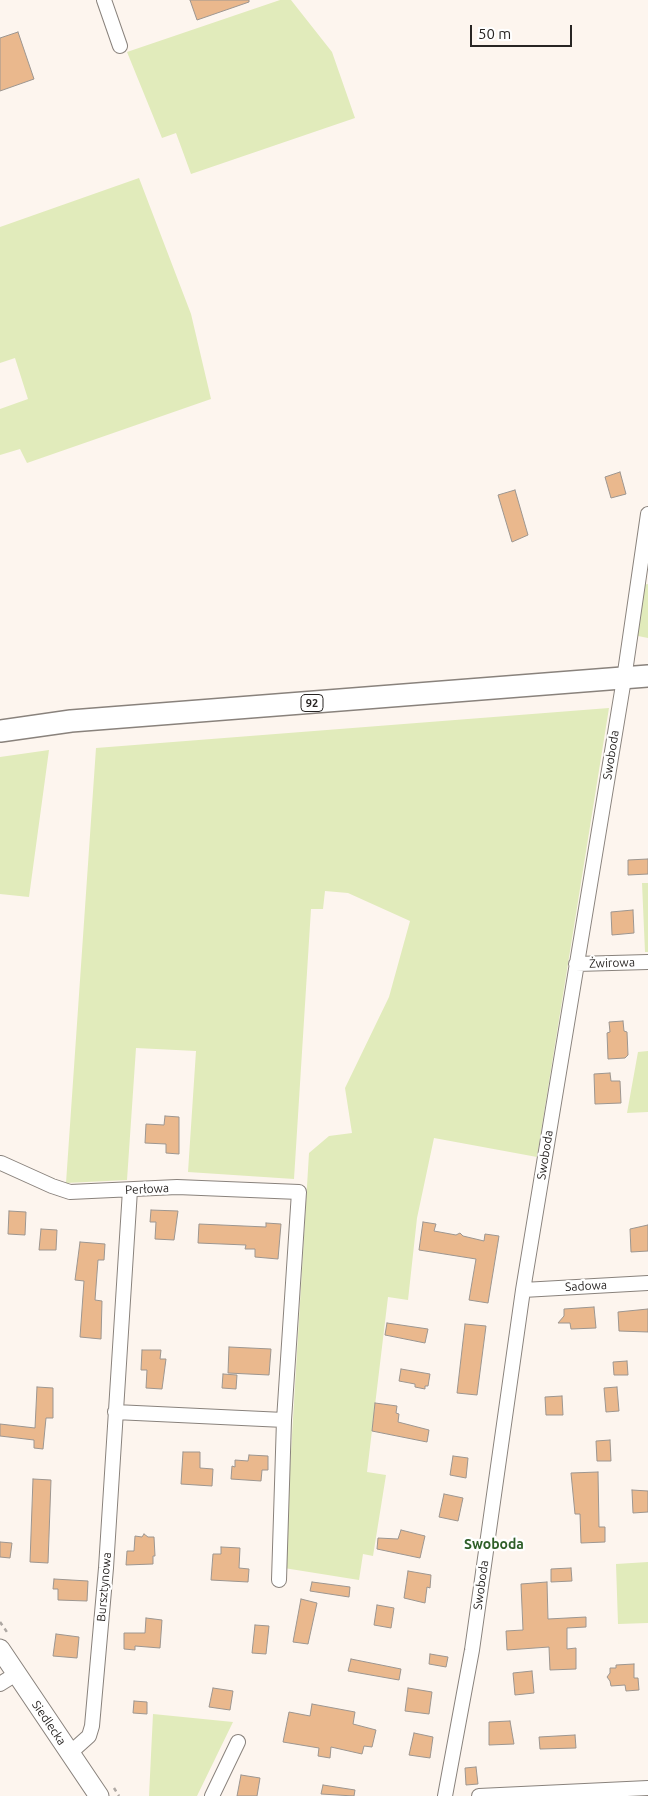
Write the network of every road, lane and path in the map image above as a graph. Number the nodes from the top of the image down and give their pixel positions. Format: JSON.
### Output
{"nodes":[{"id":1,"x":104,"y":0,"type":"edge"},
{"id":2,"x":120,"y":46,"type":"dead end"},
{"id":3,"x":648,"y":514,"type":"edge"},
{"id":4,"x":648,"y":676,"type":"edge"},
{"id":5,"x":624,"y":679,"type":"junction"},
{"id":6,"x":0,"y":732,"type":"edge"},
{"id":7,"x":648,"y":962,"type":"edge"},
{"id":8,"x":576,"y":964,"type":"junction"},
{"id":9,"x":2,"y":1163,"type":"dead end"},
{"id":10,"x":130,"y":1190,"type":"junction"},
{"id":11,"x":648,"y":1283,"type":"edge"},
{"id":12,"x":524,"y":1290,"type":"junction"},
{"id":13,"x":115,"y":1412,"type":"junction"},
{"id":14,"x":284,"y":1420,"type":"junction"},
{"id":15,"x":279,"y":1580,"type":"dead end"},
{"id":16,"x":0,"y":1649,"type":"edge"},
{"id":17,"x":16,"y":1674,"type":"junction"},
{"id":18,"x":0,"y":1684,"type":"edge"},
{"id":19,"x":238,"y":1742,"type":"dead end"},
{"id":20,"x":70,"y":1753,"type":"junction"},
{"id":21,"x":648,"y":1788,"type":"edge"},
{"id":22,"x":99,"y":1796,"type":"edge"},
{"id":23,"x":212,"y":1796,"type":"edge"},
{"id":24,"x":445,"y":1796,"type":"edge"},
{"id":25,"x":480,"y":1796,"type":"edge"}],
"edges":[{"from":1,"to":2,"type":"street"},
{"from":3,"to":5,"type":"street","name":"Swoboda"},
{"from":4,"to":5,"type":"main road","number":"92"},
{"from":5,"to":6,"type":"main road","number":"92"},
{"from":5,"to":8,"type":"street","name":"Swoboda"},
{"from":7,"to":8,"type":"street","name":"Żwirowa"},
{"from":8,"to":12,"type":"street","name":"Swoboda"},
{"from":9,"to":10,"type":"street","name":"Perłowa"},
{"from":10,"to":13,"type":"street","name":"Bursztynowa"},
{"from":10,"to":14,"type":"street","name":"Perłowa"},
{"from":11,"to":12,"type":"street","name":"Sadowa"},
{"from":12,"to":24,"type":"street","name":"Swoboda"},
{"from":13,"to":14,"type":"street"},
{"from":13,"to":20,"type":"street","name":"Bursztynowa"},
{"from":14,"to":15,"type":"street"},
{"from":16,"to":17,"type":"main road","name":"Siedlecka"},
{"from":17,"to":18,"type":"street"},
{"from":17,"to":20,"type":"main road","name":"Siedlecka"},
{"from":19,"to":23,"type":"street"},
{"from":20,"to":22,"type":"main road","name":"Siedlecka"},
{"from":21,"to":25,"type":"street"}]}
